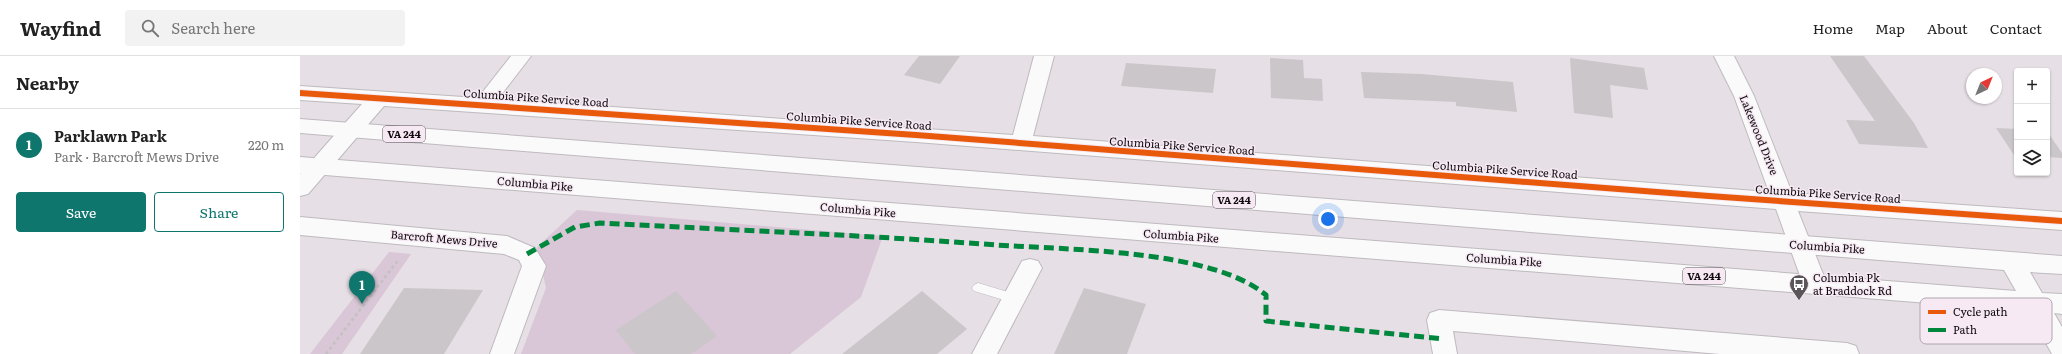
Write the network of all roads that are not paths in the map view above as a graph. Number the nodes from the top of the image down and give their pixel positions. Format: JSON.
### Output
{"nodes":[{"id":1,"x":521,"y":56,"type":"edge"},
{"id":2,"x":1044,"y":56,"type":"edge"},
{"id":3,"x":1724,"y":56,"type":"edge"},
{"id":4,"x":300,"y":92,"type":"edge"},
{"id":5,"x":380,"y":97,"type":"junction"},
{"id":6,"x":484,"y":104,"type":"junction"},
{"id":7,"x":300,"y":126,"type":"edge"},
{"id":8,"x":351,"y":130,"type":"junction"},
{"id":9,"x":1021,"y":143,"type":"junction"},
{"id":10,"x":310,"y":166,"type":"edge"},
{"id":11,"x":300,"y":188,"type":"edge"},
{"id":12,"x":1785,"y":200,"type":"junction"},
{"id":13,"x":2062,"y":221,"type":"edge"},
{"id":14,"x":300,"y":226,"type":"edge"},
{"id":15,"x":1801,"y":246,"type":"junction"},
{"id":16,"x":2012,"y":262,"type":"junction"},
{"id":17,"x":2062,"y":266,"type":"edge"},
{"id":18,"x":1030,"y":268,"type":"dead end"},
{"id":19,"x":1815,"y":284,"type":"junction"},
{"id":20,"x":978,"y":288,"type":"dead end"},
{"id":21,"x":1014,"y":298,"type":"junction"},
{"id":22,"x":1986,"y":298,"type":"edge"},
{"id":23,"x":2033,"y":298,"type":"edge"},
{"id":24,"x":2052,"y":303,"type":"edge"},
{"id":25,"x":2062,"y":304,"type":"edge"},
{"id":26,"x":2052,"y":332,"type":"edge"},
{"id":27,"x":2062,"y":350,"type":"edge"},
{"id":28,"x":502,"y":354,"type":"edge"},
{"id":29,"x":984,"y":354,"type":"edge"},
{"id":30,"x":1446,"y":354,"type":"edge"},
{"id":31,"x":1848,"y":354,"type":"edge"}],
"edges":[{"from":1,"to":6,"type":"main road"},
{"from":2,"to":9,"type":"main road"},
{"from":3,"to":12,"type":"main road","name":"Lakewood Drive"},
{"from":4,"to":5,"type":"main road","name":"Columbia Pike Service Road"},
{"from":5,"to":6,"type":"main road","name":"Columbia Pike Service Road"},
{"from":5,"to":8,"type":"main road"},
{"from":6,"to":9,"type":"main road","name":"Columbia Pike Service Road"},
{"from":7,"to":8,"type":"main road","name":"Columbia Pike","number":"VA 244"},
{"from":8,"to":10,"type":"main road"},
{"from":8,"to":15,"type":"main road","name":"Columbia Pike","number":"VA 244"},
{"from":9,"to":12,"type":"main road","name":"Columbia Pike Service Road"},
{"from":10,"to":11,"type":"main road"},
{"from":10,"to":19,"type":"main road","name":"Columbia Pike","number":"VA 244"},
{"from":12,"to":13,"type":"main road","name":"Columbia Pike Service Road"},
{"from":12,"to":15,"type":"main road","name":"Lakewood Drive"},
{"from":14,"to":28,"type":"main road","name":"Barcroft Mews Drive"},
{"from":15,"to":16,"type":"main road","name":"Columbia Pike","number":"VA 244"},
{"from":15,"to":19,"type":"main road","name":"Lakewood Drive"},
{"from":16,"to":17,"type":"main road","name":"Columbia Pike","number":"VA 244"},
{"from":16,"to":23,"type":"main road"},
{"from":18,"to":21,"type":"main road"},
{"from":19,"to":22,"type":"main road","name":"Columbia Pike","number":"VA 244"},
{"from":20,"to":21,"type":"lane"},
{"from":21,"to":29,"type":"main road"},
{"from":24,"to":25,"type":"main road","name":"Columbia Pike","number":"VA 244"},
{"from":26,"to":27,"type":"main road"},
{"from":30,"to":31,"type":"main road"}]}
